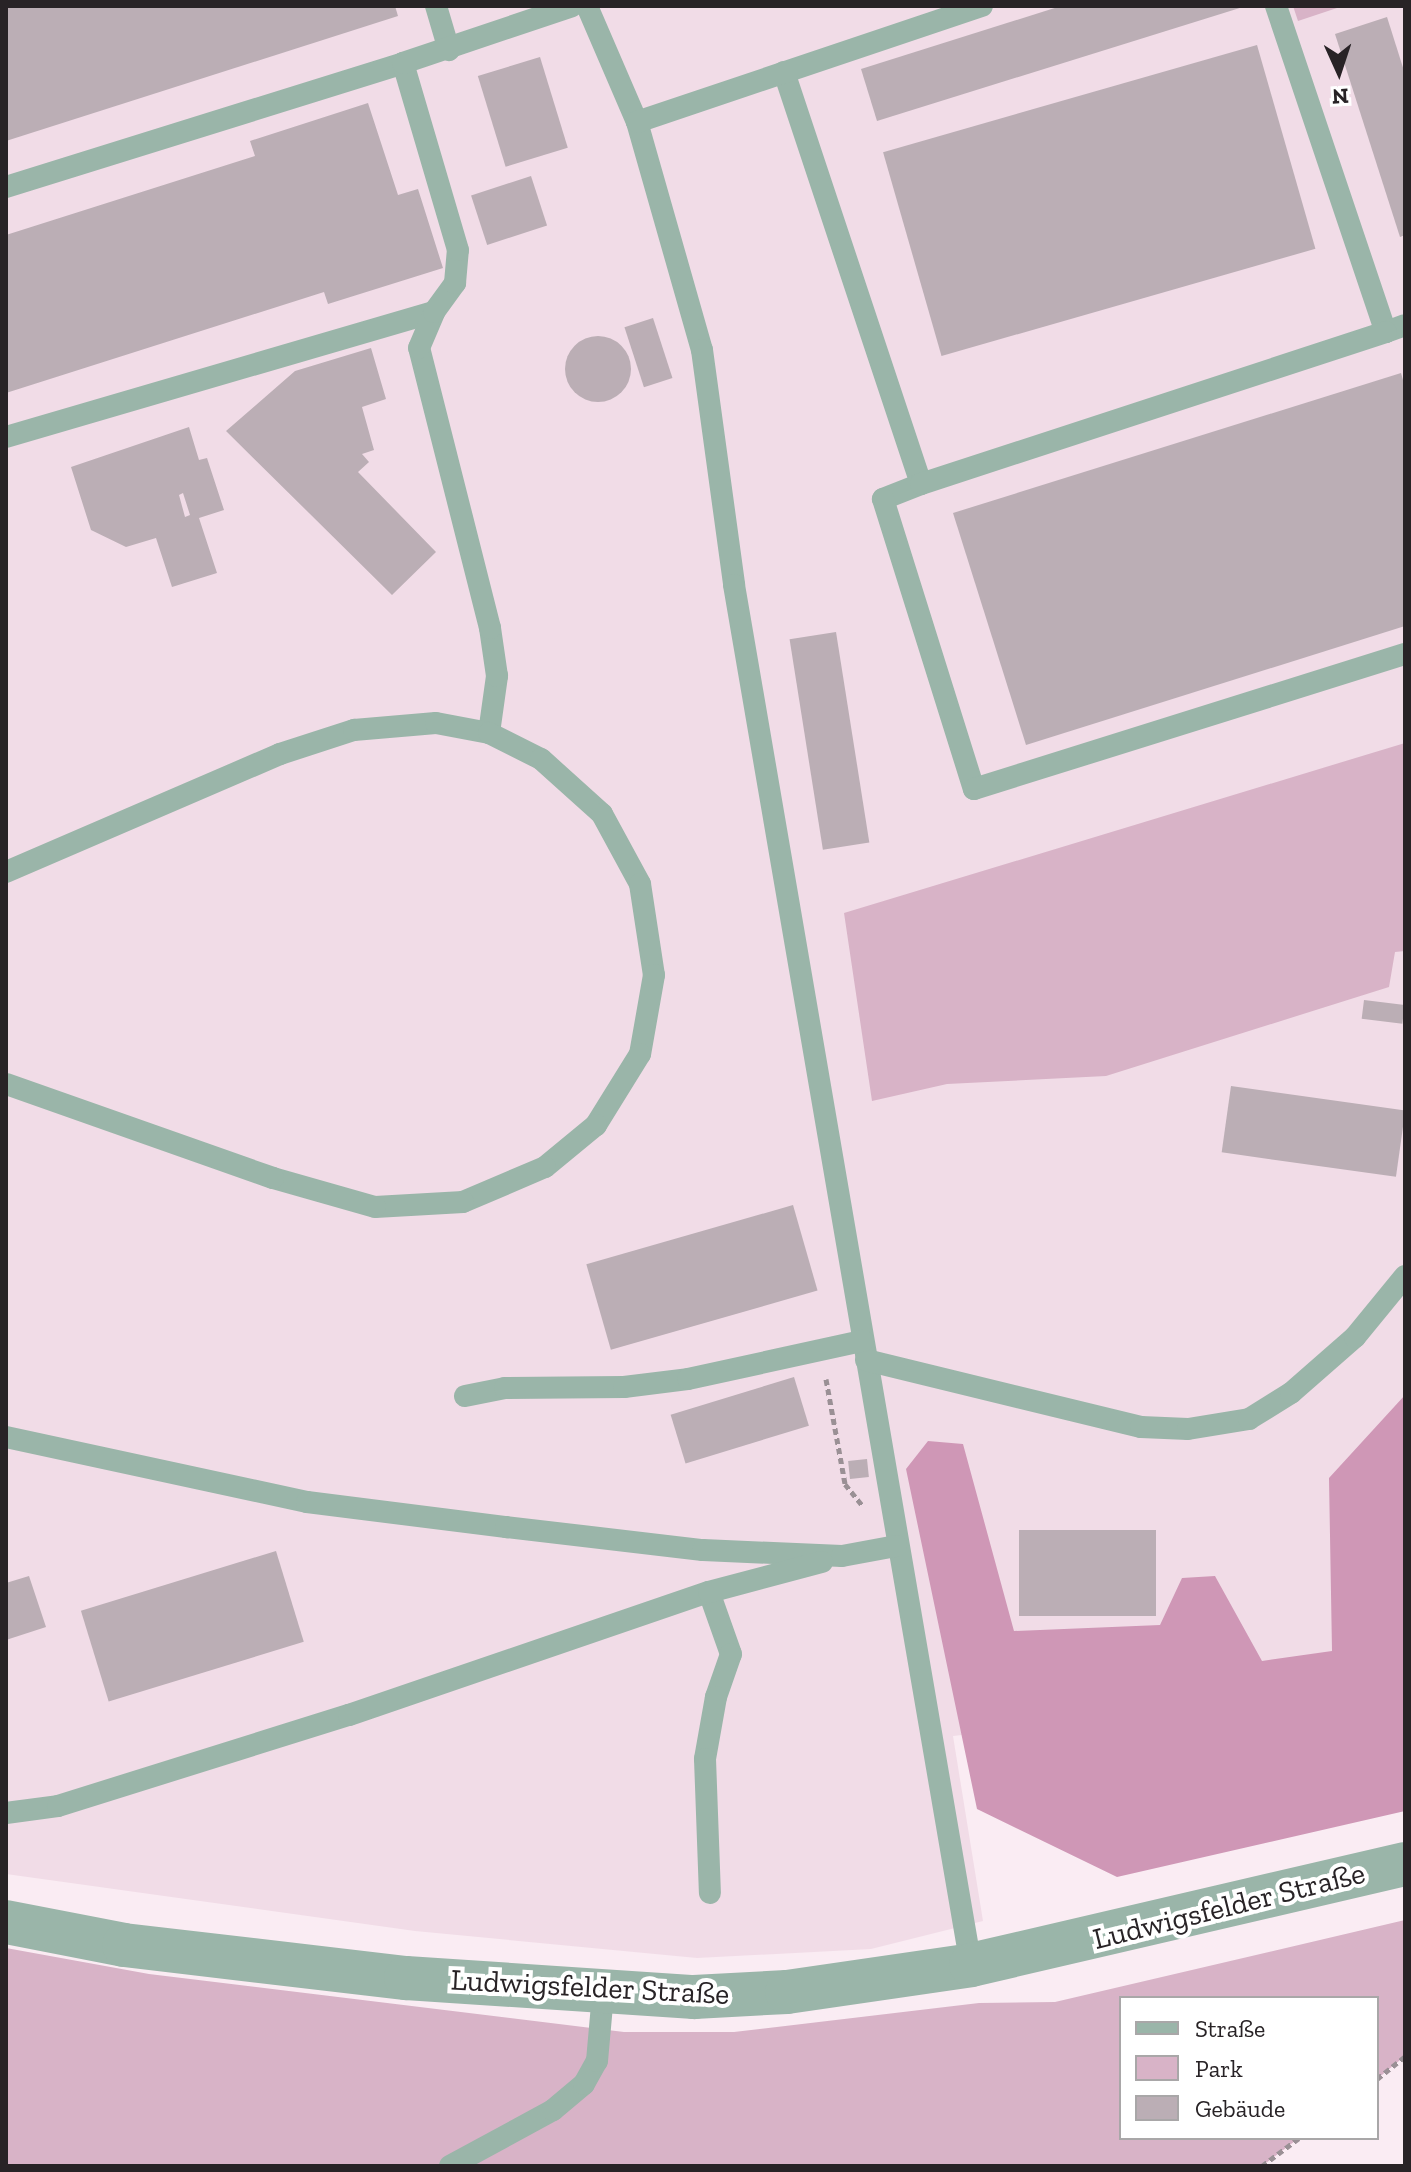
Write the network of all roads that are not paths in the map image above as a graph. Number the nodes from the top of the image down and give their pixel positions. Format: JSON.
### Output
{"nodes":[{"id":1,"x":436,"y":6,"type":"edge"},
{"id":2,"x":572,"y":6,"type":"edge"},
{"id":3,"x":587,"y":6,"type":"edge"},
{"id":4,"x":982,"y":6,"type":"edge"},
{"id":5,"x":1276,"y":6,"type":"edge"},
{"id":6,"x":449,"y":50,"type":"junction"},
{"id":7,"x":403,"y":63,"type":"junction"},
{"id":8,"x":784,"y":72,"type":"junction"},
{"id":9,"x":637,"y":122,"type":"junction"},
{"id":10,"x":6,"y":187,"type":"edge"},
{"id":11,"x":434,"y":312,"type":"junction"},
{"id":12,"x":1395,"y":328,"type":"edge"},
{"id":13,"x":6,"y":437,"type":"edge"},
{"id":14,"x":921,"y":484,"type":"junction"},
{"id":15,"x":1405,"y":654,"type":"edge"},
{"id":16,"x":489,"y":733,"type":"junction"},
{"id":17,"x":6,"y":872,"type":"edge"},
{"id":18,"x":6,"y":1084,"type":"edge"},
{"id":19,"x":1405,"y":1276,"type":"edge"},
{"id":20,"x":864,"y":1350,"type":"junction"},
{"id":21,"x":465,"y":1396,"type":"dead end"},
{"id":22,"x":6,"y":1437,"type":"edge"},
{"id":23,"x":896,"y":1546,"type":"junction"},
{"id":24,"x":842,"y":1556,"type":"junction"},
{"id":25,"x":709,"y":1592,"type":"junction"},
{"id":26,"x":6,"y":1813,"type":"edge"},
{"id":27,"x":1405,"y":1864,"type":"edge"},
{"id":28,"x":710,"y":1893,"type":"dead end"},
{"id":29,"x":6,"y":1922,"type":"edge"},
{"id":30,"x":971,"y":1965,"type":"junction"},
{"id":31,"x":603,"y":1994,"type":"junction"},
{"id":32,"x":450,"y":2166,"type":"edge"}],
"edges":[{"from":1,"to":6,"type":"lane"},
{"from":2,"to":6,"type":"lane"},
{"from":3,"to":9,"type":"lane"},
{"from":4,"to":8,"type":"lane"},
{"from":5,"to":12,"type":"lane"},
{"from":6,"to":7,"type":"lane"},
{"from":7,"to":10,"type":"lane"},
{"from":7,"to":11,"type":"lane"},
{"from":8,"to":9,"type":"lane"},
{"from":8,"to":14,"type":"lane"},
{"from":9,"to":20,"type":"lane"},
{"from":11,"to":13,"type":"lane"},
{"from":11,"to":16,"type":"lane"},
{"from":12,"to":14,"type":"lane"},
{"from":14,"to":15,"type":"lane"},
{"from":16,"to":17,"type":"lane"},
{"from":16,"to":18,"type":"lane"},
{"from":19,"to":20,"type":"lane"},
{"from":20,"to":21,"type":"lane"},
{"from":20,"to":23,"type":"lane"},
{"from":22,"to":24,"type":"lane"},
{"from":23,"to":24,"type":"lane"},
{"from":23,"to":30,"type":"lane"},
{"from":24,"to":25,"type":"lane"},
{"from":25,"to":26,"type":"lane"},
{"from":25,"to":28,"type":"lane"},
{"from":27,"to":30,"type":"street","name":"Ludwigsfelder Straße"},
{"from":29,"to":31,"type":"street","name":"Ludwigsfelder Straße"},
{"from":30,"to":31,"type":"street","name":"Ludwigsfelder Straße"},
{"from":31,"to":32,"type":"lane"}]}
